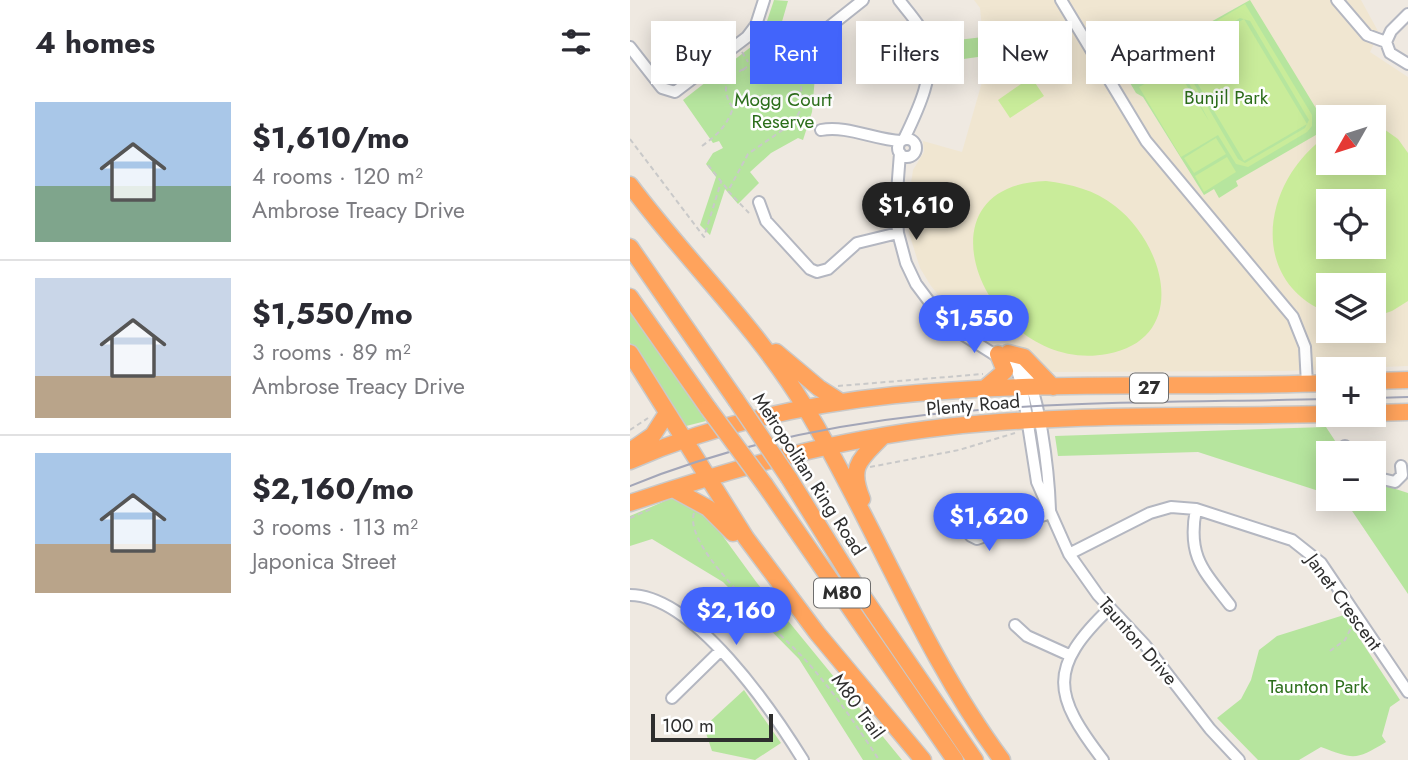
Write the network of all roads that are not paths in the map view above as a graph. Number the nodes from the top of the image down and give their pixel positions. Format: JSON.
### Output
{"nodes":[{"id":1,"x":764,"y":0,"type":"edge"},
{"id":2,"x":863,"y":0,"type":"edge"},
{"id":3,"x":899,"y":0,"type":"edge"},
{"id":4,"x":1062,"y":0,"type":"edge"},
{"id":5,"x":1337,"y":0,"type":"edge"},
{"id":6,"x":1408,"y":14,"type":"edge"},
{"id":7,"x":837,"y":21,"type":"edge"},
{"id":8,"x":1385,"y":42,"type":"junction"},
{"id":9,"x":630,"y":47,"type":"edge"},
{"id":10,"x":1408,"y":64,"type":"edge"},
{"id":11,"x":821,"y":130,"type":"dead end"},
{"id":12,"x":905,"y":147,"type":"junction"},
{"id":13,"x":630,"y":185,"type":"edge"},
{"id":14,"x":759,"y":202,"type":"dead end"},
{"id":15,"x":898,"y":233,"type":"junction"},
{"id":16,"x":630,"y":247,"type":"edge"},
{"id":17,"x":705,"y":280,"type":"junction"},
{"id":18,"x":630,"y":296,"type":"edge"},
{"id":19,"x":630,"y":353,"type":"edge"},
{"id":20,"x":1003,"y":354,"type":"junction"},
{"id":21,"x":1408,"y":380,"type":"edge"},
{"id":22,"x":1386,"y":381,"type":"edge"},
{"id":23,"x":1307,"y":384,"type":"junction"},
{"id":24,"x":1316,"y":384,"type":"edge"},
{"id":25,"x":1027,"y":387,"type":"junction"},
{"id":26,"x":1053,"y":387,"type":"junction"},
{"id":27,"x":985,"y":388,"type":"junction"},
{"id":28,"x":841,"y":402,"type":"junction"},
{"id":29,"x":802,"y":403,"type":"junction"},
{"id":30,"x":1386,"y":412,"type":"edge"},
{"id":31,"x":1408,"y":412,"type":"edge"},
{"id":32,"x":667,"y":413,"type":"junction"},
{"id":33,"x":1308,"y":414,"type":"junction"},
{"id":34,"x":1316,"y":414,"type":"edge"},
{"id":35,"x":1033,"y":427,"type":"junction"},
{"id":36,"x":681,"y":436,"type":"junction"},
{"id":37,"x":883,"y":436,"type":"junction"},
{"id":38,"x":630,"y":451,"type":"edge"},
{"id":39,"x":828,"y":451,"type":"junction"},
{"id":40,"x":630,"y":461,"type":"edge"},
{"id":41,"x":1401,"y":466,"type":"dead end"},
{"id":42,"x":1386,"y":480,"type":"edge"},
{"id":43,"x":710,"y":482,"type":"junction"},
{"id":44,"x":673,"y":489,"type":"junction"},
{"id":45,"x":630,"y":503,"type":"edge"},
{"id":46,"x":946,"y":506,"type":"dead end"},
{"id":47,"x":1196,"y":509,"type":"junction"},
{"id":48,"x":1050,"y":513,"type":"junction"},
{"id":49,"x":878,"y":540,"type":"junction"},
{"id":50,"x":1069,"y":554,"type":"junction"},
{"id":51,"x":630,"y":595,"type":"edge"},
{"id":52,"x":1230,"y":605,"type":"dead end"},
{"id":53,"x":1110,"y":608,"type":"junction"},
{"id":54,"x":1015,"y":625,"type":"dead end"},
{"id":55,"x":817,"y":633,"type":"junction"},
{"id":56,"x":719,"y":652,"type":"junction"},
{"id":57,"x":1069,"y":655,"type":"junction"},
{"id":58,"x":1408,"y":692,"type":"edge"},
{"id":59,"x":672,"y":698,"type":"dead end"},
{"id":60,"x":803,"y":760,"type":"edge"},
{"id":61,"x":923,"y":760,"type":"edge"},
{"id":62,"x":955,"y":760,"type":"edge"},
{"id":63,"x":975,"y":760,"type":"edge"},
{"id":64,"x":1002,"y":760,"type":"edge"},
{"id":65,"x":1103,"y":760,"type":"edge"},
{"id":66,"x":1239,"y":760,"type":"edge"}],
"edges":[{"from":1,"to":9,"type":"street"},
{"from":2,"to":7,"type":"street"},
{"from":3,"to":12,"type":"street"},
{"from":4,"to":23,"type":"street"},
{"from":5,"to":8,"type":"street"},
{"from":6,"to":8,"type":"street"},
{"from":8,"to":10,"type":"street"},
{"from":11,"to":12,"type":"street"},
{"from":12,"to":15,"type":"street"},
{"from":13,"to":17,"type":"highway"},
{"from":14,"to":15,"type":"street"},
{"from":15,"to":20,"type":"street"},
{"from":16,"to":63,"type":"highway","name":"Metropolitan Ring Road","number":"M80","bridge":true},
{"from":17,"to":28,"type":"highway"},
{"from":17,"to":29,"type":"highway"},
{"from":18,"to":62,"type":"highway","name":"Metropolitan Ring Road","number":"M80","bridge":true},
{"from":19,"to":32,"type":"highway"},
{"from":20,"to":25,"type":"street"},
{"from":20,"to":26,"type":"highway"},
{"from":20,"to":27,"type":"highway"},
{"from":21,"to":22,"type":"highway"},
{"from":23,"to":24,"type":"highway","name":"Plenty Road","number":"27"},
{"from":23,"to":26,"type":"highway","name":"Plenty Road","number":"27"},
{"from":23,"to":33,"type":"highway"},
{"from":25,"to":26,"type":"highway","name":"Plenty Road","number":"27"},
{"from":25,"to":27,"type":"highway","name":"Plenty Road","number":"27"},
{"from":25,"to":35,"type":"street","name":"Taunton Drive"},
{"from":27,"to":28,"type":"highway","name":"Plenty Road","number":"27"},
{"from":28,"to":29,"type":"highway","name":"Plenty Road","number":"27"},
{"from":29,"to":36,"type":"highway","name":"Plenty Road","number":"27"},
{"from":29,"to":39,"type":"highway"},
{"from":30,"to":31,"type":"highway"},
{"from":32,"to":36,"type":"highway"},
{"from":32,"to":38,"type":"highway"},
{"from":33,"to":34,"type":"highway","name":"Plenty Road","number":"27"},
{"from":33,"to":35,"type":"highway","name":"Plenty Road","number":"27"},
{"from":35,"to":37,"type":"highway","name":"Plenty Road","number":"27"},
{"from":35,"to":48,"type":"street","name":"Taunton Drive"},
{"from":36,"to":40,"type":"highway","name":"Plenty Road","number":"27"},
{"from":36,"to":43,"type":"highway"},
{"from":37,"to":39,"type":"highway","name":"Plenty Road","number":"27"},
{"from":37,"to":49,"type":"highway"},
{"from":39,"to":43,"type":"highway","name":"Plenty Road","number":"27"},
{"from":39,"to":49,"type":"highway"},
{"from":41,"to":42,"type":"street"},
{"from":43,"to":44,"type":"highway","name":"Plenty Road","number":"27"},
{"from":43,"to":55,"type":"highway"},
{"from":44,"to":45,"type":"highway","name":"Plenty Road","number":"27"},
{"from":44,"to":55,"type":"highway"},
{"from":46,"to":48,"type":"street"},
{"from":47,"to":50,"type":"street","name":"Janet Crescent"},
{"from":47,"to":52,"type":"street"},
{"from":47,"to":58,"type":"street","name":"Janet Crescent"},
{"from":48,"to":50,"type":"street","name":"Taunton Drive"},
{"from":49,"to":64,"type":"highway"},
{"from":50,"to":53,"type":"street","name":"Taunton Drive"},
{"from":51,"to":56,"type":"street"},
{"from":53,"to":57,"type":"street"},
{"from":53,"to":66,"type":"street","name":"Taunton Drive"},
{"from":54,"to":57,"type":"street"},
{"from":55,"to":61,"type":"highway"},
{"from":56,"to":59,"type":"street"},
{"from":56,"to":60,"type":"street"},
{"from":57,"to":65,"type":"street"}]}
